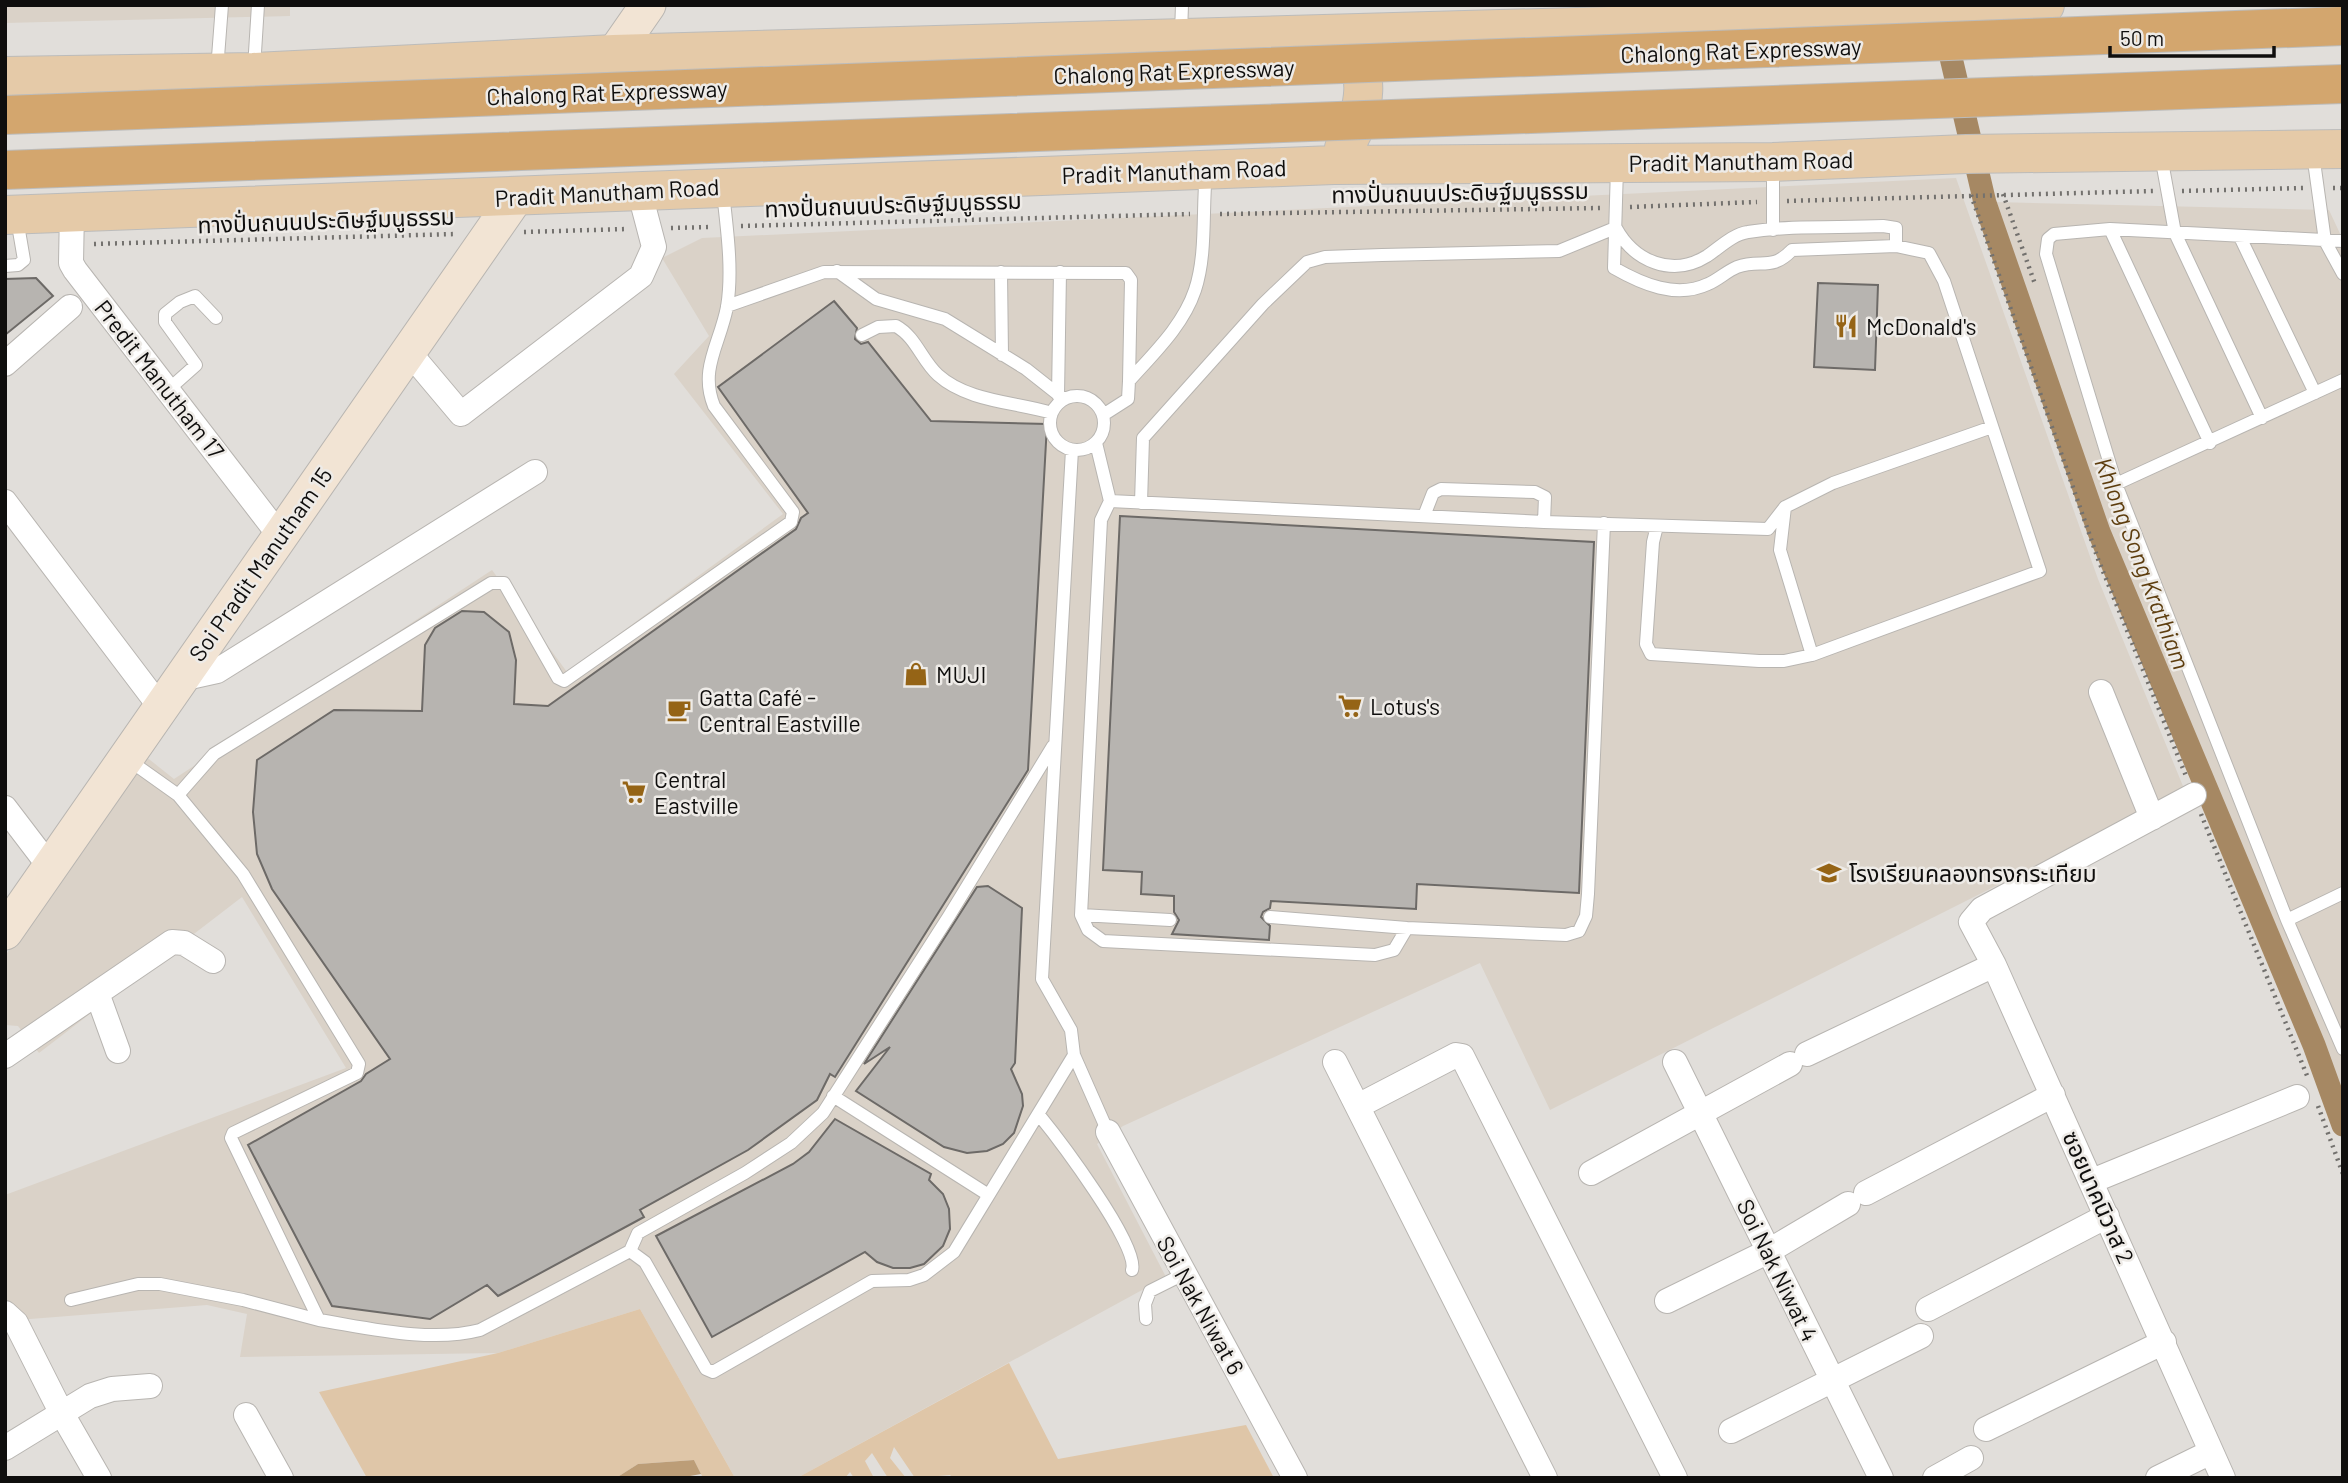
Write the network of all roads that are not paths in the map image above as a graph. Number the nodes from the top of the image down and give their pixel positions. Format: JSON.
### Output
{"nodes":[{"id":1,"x":222,"y":5,"type":"edge"},
{"id":2,"x":258,"y":5,"type":"edge"},
{"id":3,"x":648,"y":5,"type":"edge"},
{"id":4,"x":2045,"y":5,"type":"edge"},
{"id":5,"x":1795,"y":12,"type":"edge"},
{"id":6,"x":1714,"y":14,"type":"edge"},
{"id":7,"x":1181,"y":21,"type":"edge"},
{"id":8,"x":2343,"y":26,"type":"edge"},
{"id":9,"x":1412,"y":31,"type":"junction"},
{"id":10,"x":1318,"y":34,"type":"junction"},
{"id":11,"x":614,"y":54,"type":"junction"},
{"id":12,"x":235,"y":71,"type":"junction"},
{"id":13,"x":5,"y":76,"type":"edge"},
{"id":14,"x":2343,"y":84,"type":"edge"},
{"id":15,"x":5,"y":115,"type":"edge"},
{"id":16,"x":2328,"y":149,"type":"edge"},
{"id":17,"x":2160,"y":152,"type":"junction"},
{"id":18,"x":1773,"y":162,"type":"junction"},
{"id":19,"x":1617,"y":163,"type":"junction"},
{"id":20,"x":1432,"y":164,"type":"junction"},
{"id":21,"x":1334,"y":165,"type":"junction"},
{"id":22,"x":5,"y":170,"type":"edge"},
{"id":23,"x":1206,"y":172,"type":"junction"},
{"id":24,"x":722,"y":186,"type":"junction"},
{"id":25,"x":639,"y":190,"type":"junction"},
{"id":26,"x":516,"y":197,"type":"junction"},
{"id":27,"x":11,"y":214,"type":"edge"},
{"id":28,"x":72,"y":228,"type":"junction"},
{"id":29,"x":1615,"y":228,"type":"junction"},
{"id":30,"x":2109,"y":229,"type":"junction"},
{"id":31,"x":1773,"y":230,"type":"junction"},
{"id":32,"x":2175,"y":233,"type":"junction"},
{"id":33,"x":2240,"y":237,"type":"junction"},
{"id":34,"x":2325,"y":241,"type":"junction"},
{"id":35,"x":2343,"y":241,"type":"edge"},
{"id":36,"x":1896,"y":246,"type":"junction"},
{"id":37,"x":5,"y":266,"type":"edge"},
{"id":38,"x":836,"y":271,"type":"junction"},
{"id":39,"x":1001,"y":272,"type":"junction"},
{"id":40,"x":1060,"y":272,"type":"junction"},
{"id":41,"x":2343,"y":274,"type":"edge"},
{"id":42,"x":727,"y":306,"type":"junction"},
{"id":43,"x":70,"y":307,"type":"dead end"},
{"id":44,"x":216,"y":318,"type":"dead end"},
{"id":45,"x":862,"y":335,"type":"dead end"},
{"id":46,"x":408,"y":351,"type":"junction"},
{"id":47,"x":1003,"y":355,"type":"junction"},
{"id":48,"x":5,"y":364,"type":"edge"},
{"id":49,"x":2343,"y":380,"type":"edge"},
{"id":50,"x":1129,"y":381,"type":"junction"},
{"id":51,"x":169,"y":389,"type":"junction"},
{"id":52,"x":2315,"y":393,"type":"junction"},
{"id":53,"x":1061,"y":397,"type":"junction"},
{"id":54,"x":1052,"y":413,"type":"junction"},
{"id":55,"x":1103,"y":415,"type":"junction"},
{"id":56,"x":2262,"y":418,"type":"junction"},
{"id":57,"x":1992,"y":428,"type":"junction"},
{"id":58,"x":1096,"y":443,"type":"junction"},
{"id":59,"x":2210,"y":443,"type":"junction"},
{"id":60,"x":1072,"y":450,"type":"junction"},
{"id":61,"x":535,"y":472,"type":"dead end"},
{"id":62,"x":2116,"y":484,"type":"junction"},
{"id":63,"x":1110,"y":501,"type":"junction"},
{"id":64,"x":5,"y":502,"type":"edge"},
{"id":65,"x":1141,"y":503,"type":"junction"},
{"id":66,"x":1785,"y":507,"type":"junction"},
{"id":67,"x":1424,"y":516,"type":"junction"},
{"id":68,"x":1544,"y":522,"type":"junction"},
{"id":69,"x":1604,"y":523,"type":"junction"},
{"id":70,"x":1657,"y":526,"type":"junction"},
{"id":71,"x":280,"y":536,"type":"junction"},
{"id":72,"x":1812,"y":655,"type":"junction"},
{"id":73,"x":181,"y":679,"type":"junction"},
{"id":74,"x":2101,"y":692,"type":"dead end"},
{"id":75,"x":160,"y":708,"type":"junction"},
{"id":76,"x":1055,"y":742,"type":"junction"},
{"id":77,"x":126,"y":758,"type":"junction"},
{"id":78,"x":177,"y":795,"type":"junction"},
{"id":79,"x":2194,"y":796,"type":"road end"},
{"id":80,"x":5,"y":808,"type":"edge"},
{"id":81,"x":2152,"y":818,"type":"junction"},
{"id":82,"x":50,"y":867,"type":"junction"},
{"id":83,"x":2343,"y":893,"type":"edge"},
{"id":84,"x":1081,"y":915,"type":"junction"},
{"id":85,"x":1270,"y":917,"type":"dead end"},
{"id":86,"x":1171,"y":920,"type":"dead end"},
{"id":87,"x":2287,"y":920,"type":"junction"},
{"id":88,"x":1407,"y":929,"type":"junction"},
{"id":89,"x":5,"y":932,"type":"edge"},
{"id":90,"x":213,"y":961,"type":"dead end"},
{"id":91,"x":1994,"y":965,"type":"junction"},
{"id":92,"x":97,"y":993,"type":"junction"},
{"id":93,"x":2343,"y":1049,"type":"edge"},
{"id":94,"x":118,"y":1051,"type":"dead end"},
{"id":95,"x":1074,"y":1055,"type":"junction"},
{"id":96,"x":5,"y":1056,"type":"edge"},
{"id":97,"x":1335,"y":1062,"type":"dead end"},
{"id":98,"x":1675,"y":1062,"type":"dead end"},
{"id":99,"x":2307,"y":1092,"type":"road end"},
{"id":100,"x":2053,"y":1095,"type":"junction"},
{"id":101,"x":833,"y":1096,"type":"junction"},
{"id":102,"x":1358,"y":1106,"type":"junction"},
{"id":103,"x":1701,"y":1111,"type":"junction"},
{"id":104,"x":1039,"y":1115,"type":"junction"},
{"id":105,"x":1108,"y":1132,"type":"joint"},
{"id":106,"x":1591,"y":1172,"type":"dead end"},
{"id":107,"x":2091,"y":1181,"type":"junction"},
{"id":108,"x":987,"y":1194,"type":"junction"},
{"id":109,"x":2107,"y":1216,"type":"junction"},
{"id":110,"x":630,"y":1251,"type":"junction"},
{"id":111,"x":1767,"y":1252,"type":"junction"},
{"id":112,"x":1132,"y":1270,"type":"dead end"},
{"id":113,"x":1184,"y":1274,"type":"junction"},
{"id":114,"x":71,"y":1300,"type":"dead end"},
{"id":115,"x":1667,"y":1301,"type":"dead end"},
{"id":116,"x":1928,"y":1309,"type":"dead end"},
{"id":117,"x":5,"y":1313,"type":"edge"},
{"id":118,"x":1146,"y":1319,"type":"dead end"},
{"id":119,"x":318,"y":1320,"type":"junction"},
{"id":120,"x":1921,"y":1336,"type":"dead end"},
{"id":121,"x":2164,"y":1342,"type":"junction"},
{"id":122,"x":1833,"y":1379,"type":"junction"},
{"id":123,"x":149,"y":1386,"type":"dead end"},
{"id":124,"x":61,"y":1412,"type":"junction"},
{"id":125,"x":246,"y":1415,"type":"dead end"},
{"id":126,"x":1986,"y":1429,"type":"dead end"},
{"id":127,"x":1731,"y":1431,"type":"dead end"},
{"id":128,"x":5,"y":1448,"type":"edge"},
{"id":129,"x":2211,"y":1452,"type":"junction"},
{"id":130,"x":1970,"y":1458,"type":"dead end"},
{"id":131,"x":99,"y":1478,"type":"edge"},
{"id":132,"x":281,"y":1478,"type":"edge"},
{"id":133,"x":1295,"y":1478,"type":"edge"},
{"id":134,"x":1545,"y":1478,"type":"edge"},
{"id":135,"x":1675,"y":1478,"type":"edge"},
{"id":136,"x":1881,"y":1478,"type":"edge"},
{"id":137,"x":1935,"y":1478,"type":"edge"},
{"id":138,"x":2158,"y":1478,"type":"edge"},
{"id":139,"x":2223,"y":1478,"type":"edge"}],
"edges":[{"from":1,"to":12,"type":"lane"},
{"from":2,"to":12,"type":"lane"},
{"from":3,"to":11,"type":"street"},
{"from":4,"to":5,"type":"main road"},
{"from":5,"to":6,"type":"main road"},
{"from":6,"to":9,"type":"main road"},
{"from":7,"to":10,"type":"main road"},
{"from":7,"to":11,"type":"main road"},
{"from":8,"to":15,"type":"highway","name":"Chalong Rat Expressway","bridge":true},
{"from":9,"to":10,"type":"main road"},
{"from":9,"to":20,"type":"main road"},
{"from":10,"to":21,"type":"main road"},
{"from":11,"to":12,"type":"main road"},
{"from":12,"to":13,"type":"main road"},
{"from":14,"to":22,"type":"highway","bridge":true},
{"from":16,"to":17,"type":"main road","name":"Pradit Manutham Road"},
{"from":16,"to":34,"type":"lane"},
{"from":17,"to":18,"type":"main road","name":"Pradit Manutham Road"},
{"from":17,"to":32,"type":"lane"},
{"from":18,"to":19,"type":"main road","name":"Pradit Manutham Road"},
{"from":18,"to":31,"type":"lane"},
{"from":19,"to":20,"type":"main road","name":"Pradit Manutham Road"},
{"from":19,"to":29,"type":"lane"},
{"from":20,"to":21,"type":"main road","name":"Pradit Manutham Road"},
{"from":21,"to":23,"type":"main road","name":"Pradit Manutham Road"},
{"from":23,"to":24,"type":"main road","name":"Pradit Manutham Road"},
{"from":23,"to":50,"type":"lane"},
{"from":24,"to":25,"type":"main road","name":"Pradit Manutham Road"},
{"from":24,"to":42,"type":"lane"},
{"from":25,"to":26,"type":"main road","name":"Pradit Manutham Road"},
{"from":25,"to":46,"type":"street"},
{"from":26,"to":28,"type":"main road","name":"Pradit Manutham Road"},
{"from":26,"to":46,"type":"street","name":"Soi Pradit Manutham 15"},
{"from":27,"to":28,"type":"main road","name":"Pradit Manutham Road"},
{"from":27,"to":37,"type":"lane"},
{"from":28,"to":51,"type":"street","name":"Predit Manutham 17"},
{"from":29,"to":31,"type":"lane"},
{"from":29,"to":36,"type":"lane"},
{"from":29,"to":65,"type":"lane"},
{"from":30,"to":32,"type":"lane"},
{"from":30,"to":59,"type":"lane"},
{"from":30,"to":62,"type":"lane"},
{"from":31,"to":36,"type":"lane"},
{"from":32,"to":33,"type":"lane"},
{"from":32,"to":56,"type":"lane"},
{"from":33,"to":34,"type":"lane"},
{"from":33,"to":52,"type":"lane"},
{"from":34,"to":35,"type":"lane"},
{"from":34,"to":41,"type":"lane"},
{"from":36,"to":57,"type":"lane"},
{"from":38,"to":39,"type":"lane"},
{"from":38,"to":42,"type":"lane"},
{"from":38,"to":47,"type":"lane"},
{"from":39,"to":40,"type":"lane"},
{"from":39,"to":47,"type":"lane"},
{"from":40,"to":50,"type":"lane"},
{"from":40,"to":53,"type":"lane"},
{"from":42,"to":78,"type":"lane"},
{"from":43,"to":48,"type":"street"},
{"from":44,"to":51,"type":"lane"},
{"from":45,"to":54,"type":"lane"},
{"from":46,"to":71,"type":"street","name":"Soi Pradit Manutham 15"},
{"from":47,"to":53,"type":"lane"},
{"from":49,"to":52,"type":"lane"},
{"from":50,"to":55,"type":"lane"},
{"from":51,"to":71,"type":"street","name":"Predit Manutham 17"},
{"from":52,"to":56,"type":"lane"},
{"from":53,"to":54,"type":"lane"},
{"from":53,"to":55,"type":"lane"},
{"from":54,"to":60,"type":"lane"},
{"from":55,"to":58,"type":"lane"},
{"from":56,"to":59,"type":"lane"},
{"from":57,"to":66,"type":"lane"},
{"from":57,"to":72,"type":"lane"},
{"from":58,"to":60,"type":"lane"},
{"from":58,"to":63,"type":"lane"},
{"from":59,"to":62,"type":"lane"},
{"from":60,"to":76,"type":"lane"},
{"from":61,"to":73,"type":"street"},
{"from":62,"to":87,"type":"lane"},
{"from":63,"to":65,"type":"lane"},
{"from":63,"to":84,"type":"lane"},
{"from":64,"to":75,"type":"street"},
{"from":65,"to":67,"type":"lane"},
{"from":66,"to":70,"type":"lane"},
{"from":66,"to":72,"type":"lane"},
{"from":67,"to":68,"type":"lane"},
{"from":67,"to":68,"type":"lane"},
{"from":68,"to":69,"type":"lane"},
{"from":69,"to":70,"type":"lane"},
{"from":69,"to":88,"type":"lane"},
{"from":70,"to":72,"type":"lane"},
{"from":71,"to":73,"type":"street","name":"Soi Pradit Manutham 15"},
{"from":73,"to":75,"type":"street","name":"Soi Pradit Manutham 15"},
{"from":74,"to":81,"type":"street"},
{"from":75,"to":77,"type":"street","name":"Soi Pradit Manutham 15"},
{"from":76,"to":95,"type":"lane"},
{"from":76,"to":101,"type":"lane"},
{"from":77,"to":78,"type":"lane"},
{"from":77,"to":82,"type":"street","name":"Soi Pradit Manutham 15"},
{"from":78,"to":119,"type":"lane"},
{"from":79,"to":81,"type":"street"},
{"from":80,"to":82,"type":"street"},
{"from":81,"to":91,"type":"street","name":"ซอยนาคนิวาส 2"},
{"from":82,"to":89,"type":"street","name":"Soi Pradit Manutham 15"},
{"from":83,"to":87,"type":"lane"},
{"from":84,"to":86,"type":"lane"},
{"from":84,"to":88,"type":"lane"},
{"from":85,"to":88,"type":"lane"},
{"from":87,"to":93,"type":"lane"},
{"from":90,"to":92,"type":"street"},
{"from":91,"to":100,"type":"street","name":"ซอยนาคนิวาส 2"},
{"from":91,"to":103,"type":"street"},
{"from":92,"to":94,"type":"street"},
{"from":92,"to":96,"type":"street"},
{"from":95,"to":104,"type":"lane"},
{"from":95,"to":105,"type":"lane"},
{"from":97,"to":102,"type":"street"},
{"from":98,"to":103,"type":"street","name":"Soi Nak Niwat 4"},
{"from":99,"to":107,"type":"street"},
{"from":100,"to":107,"type":"street","name":"ซอยนาคนิวาส 2"},
{"from":100,"to":111,"type":"street"},
{"from":101,"to":108,"type":"lane"},
{"from":101,"to":110,"type":"lane"},
{"from":102,"to":134,"type":"street"},
{"from":102,"to":135,"type":"street"},
{"from":103,"to":106,"type":"street"},
{"from":103,"to":111,"type":"street","name":"Soi Nak Niwat 4"},
{"from":104,"to":108,"type":"lane"},
{"from":104,"to":112,"type":"lane"},
{"from":105,"to":113,"type":"street","name":"Soi Nak Niwat 6"},
{"from":107,"to":109,"type":"street","name":"ซอยนาคนิวาส 2"},
{"from":108,"to":110,"type":"lane"},
{"from":109,"to":116,"type":"street"},
{"from":109,"to":121,"type":"street","name":"ซอยนาคนิวาส 2"},
{"from":110,"to":119,"type":"lane"},
{"from":111,"to":115,"type":"street"},
{"from":111,"to":122,"type":"street","name":"Soi Nak Niwat 4"},
{"from":113,"to":118,"type":"lane"},
{"from":113,"to":133,"type":"street","name":"Soi Nak Niwat 6"},
{"from":114,"to":119,"type":"lane"},
{"from":117,"to":124,"type":"street"},
{"from":120,"to":122,"type":"street"},
{"from":121,"to":126,"type":"street"},
{"from":121,"to":129,"type":"street","name":"ซอยนาคนิวาส 2"},
{"from":122,"to":127,"type":"street"},
{"from":122,"to":136,"type":"street","name":"Soi Nak Niwat 4"},
{"from":123,"to":124,"type":"street"},
{"from":124,"to":128,"type":"street"},
{"from":124,"to":131,"type":"street"},
{"from":125,"to":132,"type":"street"},
{"from":129,"to":138,"type":"street"},
{"from":129,"to":139,"type":"street","name":"ซอยนาคนิวาส 2"},
{"from":130,"to":137,"type":"street"}]}
